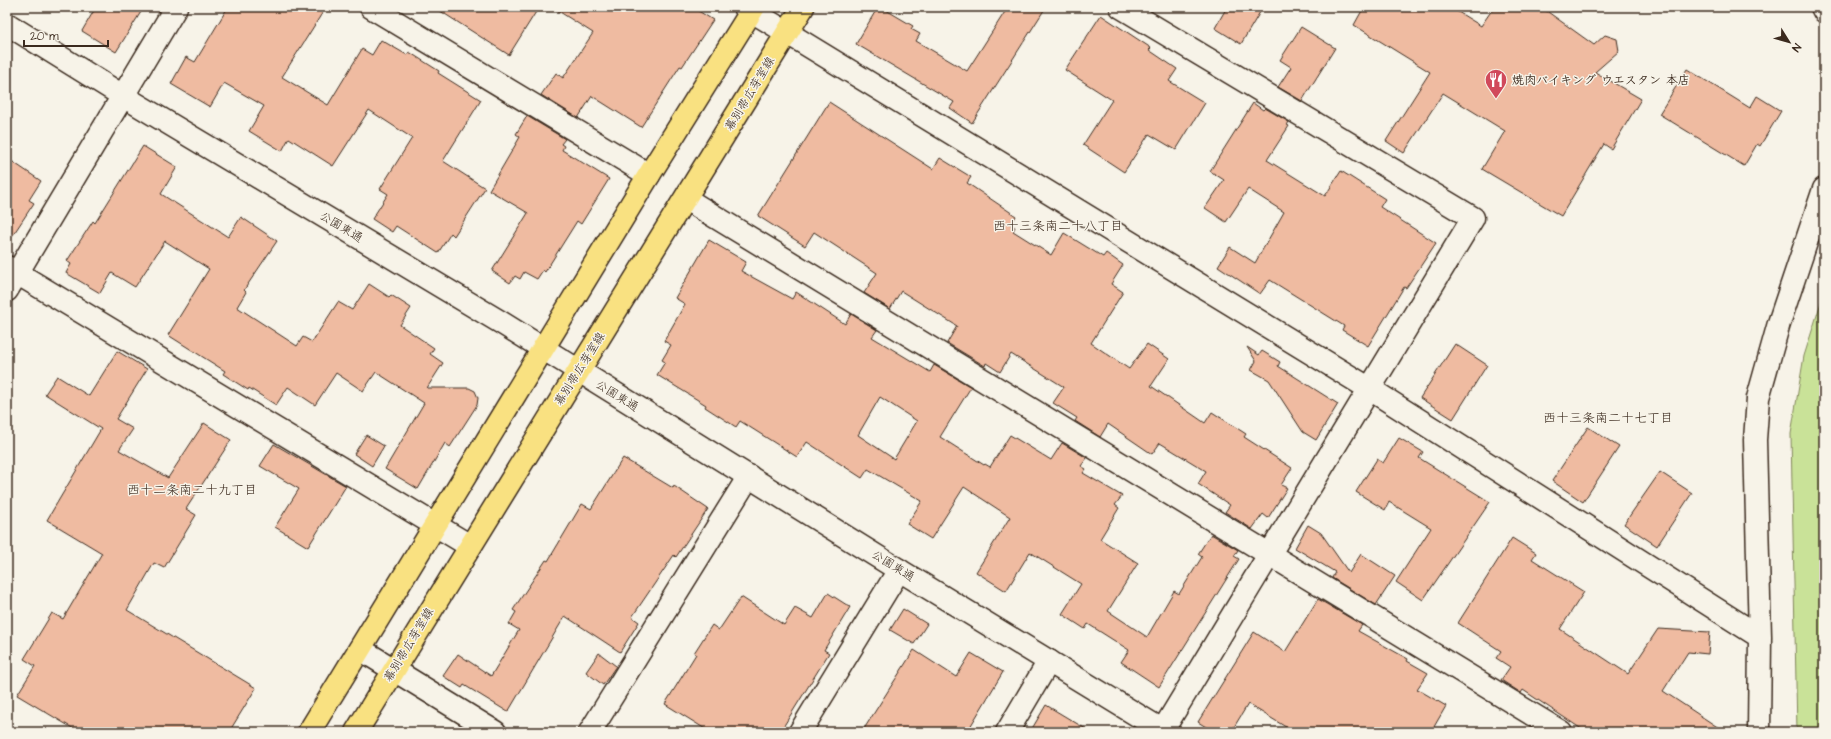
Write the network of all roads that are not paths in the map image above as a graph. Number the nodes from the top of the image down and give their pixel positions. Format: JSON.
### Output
{"nodes":[{"id":1,"x":176,"y":7,"type":"edge"},
{"id":2,"x":371,"y":7,"type":"edge"},
{"id":3,"x":803,"y":7,"type":"edge"},
{"id":4,"x":1122,"y":7,"type":"edge"},
{"id":5,"x":1822,"y":7,"type":"edge"},
{"id":6,"x":750,"y":8,"type":"edge"},
{"id":7,"x":1824,"y":11,"type":"edge"},
{"id":8,"x":7,"y":24,"type":"edge"},
{"id":9,"x":787,"y":33,"type":"junction"},
{"id":10,"x":123,"y":96,"type":"junction"},
{"id":11,"x":649,"y":176,"type":"junction"},
{"id":12,"x":1824,"y":189,"type":"edge"},
{"id":13,"x":686,"y":199,"type":"junction"},
{"id":14,"x":10,"y":277,"type":"edge"},
{"id":15,"x":544,"y":350,"type":"junction"},
{"id":16,"x":578,"y":372,"type":"junction"},
{"id":17,"x":1370,"y":389,"type":"junction"},
{"id":18,"x":749,"y":476,"type":"junction"},
{"id":19,"x":435,"y":525,"type":"junction"},
{"id":20,"x":470,"y":546,"type":"junction"},
{"id":21,"x":1270,"y":555,"type":"junction"},
{"id":22,"x":898,"y":570,"type":"junction"},
{"id":23,"x":1760,"y":637,"type":"junction"},
{"id":24,"x":360,"y":649,"type":"junction"},
{"id":25,"x":1049,"y":661,"type":"junction"},
{"id":26,"x":394,"y":670,"type":"junction"},
{"id":27,"x":1164,"y":731,"type":"edge"},
{"id":28,"x":310,"y":732,"type":"edge"},
{"id":29,"x":356,"y":732,"type":"edge"},
{"id":30,"x":494,"y":732,"type":"edge"},
{"id":31,"x":590,"y":732,"type":"edge"},
{"id":32,"x":800,"y":732,"type":"edge"},
{"id":33,"x":1007,"y":732,"type":"edge"},
{"id":34,"x":1561,"y":732,"type":"edge"},
{"id":35,"x":1759,"y":732,"type":"edge"}],
"edges":[{"from":1,"to":10,"type":"street"},
{"from":2,"to":11,"type":"street"},
{"from":3,"to":9,"type":"main road","name":"幕別帯広芽室線"},
{"from":4,"to":17,"type":"street"},
{"from":5,"to":7,"type":"street"},
{"from":6,"to":9,"type":"street"},
{"from":6,"to":11,"type":"main road"},
{"from":8,"to":10,"type":"street","name":"公園東通"},
{"from":9,"to":13,"type":"main road","name":"幕別帯広芽室線"},
{"from":9,"to":17,"type":"street"},
{"from":10,"to":14,"type":"street"},
{"from":10,"to":15,"type":"street","name":"公園東通"},
{"from":11,"to":15,"type":"main road"},
{"from":12,"to":23,"type":"street"},
{"from":13,"to":16,"type":"main road","name":"幕別帯広芽室線"},
{"from":13,"to":21,"type":"street"},
{"from":14,"to":19,"type":"street"},
{"from":15,"to":16,"type":"street","name":"公園東通"},
{"from":15,"to":19,"type":"main road"},
{"from":16,"to":18,"type":"street","name":"公園東通"},
{"from":16,"to":20,"type":"main road","name":"幕別帯広芽室線"},
{"from":17,"to":21,"type":"street"},
{"from":17,"to":23,"type":"street"},
{"from":18,"to":22,"type":"street","name":"公園東通"},
{"from":18,"to":31,"type":"street"},
{"from":19,"to":20,"type":"street"},
{"from":19,"to":24,"type":"main road"},
{"from":20,"to":26,"type":"main road","name":"幕別帯広芽室線"},
{"from":21,"to":27,"type":"street"},
{"from":21,"to":34,"type":"street"},
{"from":22,"to":25,"type":"street","name":"公園東通"},
{"from":22,"to":32,"type":"street"},
{"from":23,"to":35,"type":"street"},
{"from":24,"to":26,"type":"street"},
{"from":24,"to":28,"type":"main road"},
{"from":25,"to":27,"type":"street","name":"公園東通"},
{"from":25,"to":33,"type":"street"},
{"from":26,"to":29,"type":"main road","name":"幕別帯広芽室線"},
{"from":26,"to":30,"type":"street"}]}
